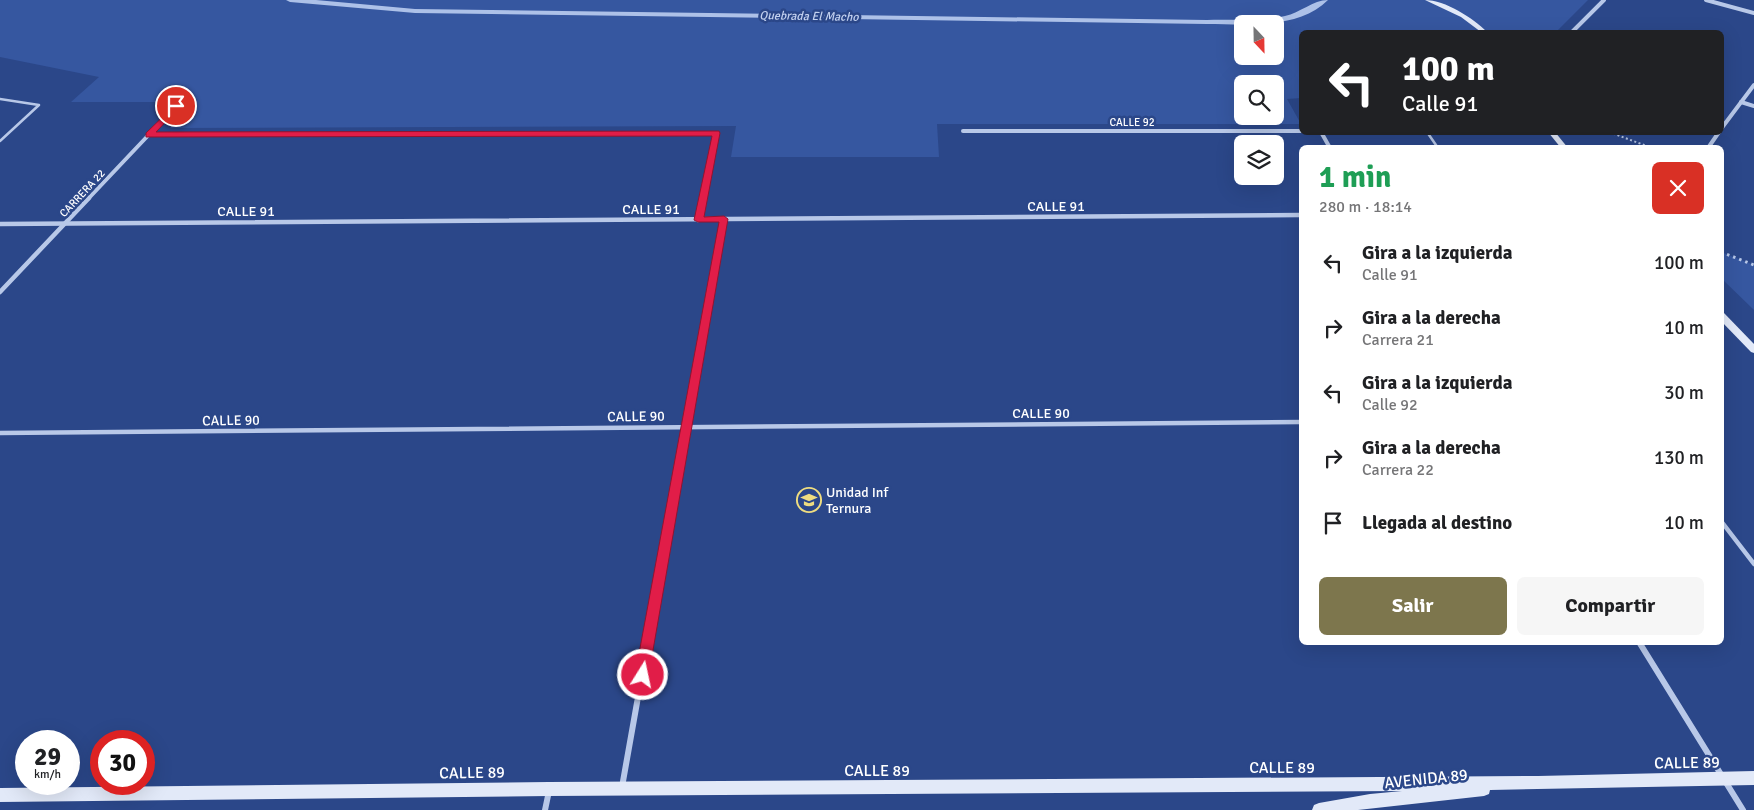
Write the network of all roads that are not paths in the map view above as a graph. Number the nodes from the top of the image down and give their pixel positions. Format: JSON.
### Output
{"nodes":[{"id":1,"x":1428,"y":0,"type":"edge"},
{"id":2,"x":1604,"y":0,"type":"edge"},
{"id":3,"x":1706,"y":0,"type":"edge"},
{"id":4,"x":1754,"y":13,"type":"edge"},
{"id":5,"x":1481,"y":30,"type":"edge"},
{"id":6,"x":1574,"y":30,"type":"edge"},
{"id":7,"x":1754,"y":85,"type":"edge"},
{"id":8,"x":0,"y":98,"type":"edge"},
{"id":9,"x":1741,"y":102,"type":"junction"},
{"id":10,"x":176,"y":106,"type":"dead end"},
{"id":11,"x":1754,"y":106,"type":"edge"},
{"id":12,"x":1724,"y":125,"type":"edge"},
{"id":13,"x":963,"y":131,"type":"dead end"},
{"id":14,"x":1299,"y":131,"type":"edge"},
{"id":15,"x":716,"y":133,"type":"joint"},
{"id":16,"x":149,"y":135,"type":"junction"},
{"id":17,"x":1554,"y":135,"type":"edge"},
{"id":18,"x":0,"y":141,"type":"edge"},
{"id":19,"x":1562,"y":145,"type":"edge"},
{"id":20,"x":1299,"y":216,"type":"edge"},
{"id":21,"x":724,"y":219,"type":"junction"},
{"id":22,"x":698,"y":220,"type":"junction"},
{"id":23,"x":0,"y":224,"type":"edge"},
{"id":24,"x":64,"y":224,"type":"junction"},
{"id":25,"x":0,"y":292,"type":"edge"},
{"id":26,"x":1724,"y":318,"type":"edge"},
{"id":27,"x":1754,"y":350,"type":"edge"},
{"id":28,"x":1299,"y":422,"type":"edge"},
{"id":29,"x":687,"y":427,"type":"junction"},
{"id":30,"x":0,"y":433,"type":"edge"},
{"id":31,"x":1724,"y":525,"type":"edge"},
{"id":32,"x":1754,"y":564,"type":"edge"},
{"id":33,"x":1641,"y":645,"type":"edge"},
{"id":34,"x":1754,"y":778,"type":"edge"},
{"id":35,"x":1724,"y":779,"type":"junction"},
{"id":36,"x":1538,"y":783,"type":"junction"},
{"id":37,"x":549,"y":789,"type":"junction"},
{"id":38,"x":622,"y":789,"type":"junction"},
{"id":39,"x":0,"y":795,"type":"edge"},
{"id":40,"x":545,"y":810,"type":"edge"},
{"id":41,"x":1319,"y":810,"type":"edge"},
{"id":42,"x":1743,"y":810,"type":"edge"}],
"edges":[{"from":1,"to":5,"type":"street"},
{"from":2,"to":6,"type":"street"},
{"from":3,"to":4,"type":"street"},
{"from":7,"to":9,"type":"street"},
{"from":8,"to":18,"type":"lane"},
{"from":9,"to":11,"type":"street"},
{"from":9,"to":12,"type":"street"},
{"from":10,"to":16,"type":"street","name":"CARRERA 22"},
{"from":13,"to":14,"type":"street","name":"CALLE 92"},
{"from":15,"to":16,"type":"lane"},
{"from":15,"to":22,"type":"street"},
{"from":16,"to":24,"type":"street","name":"CARRERA 22"},
{"from":17,"to":19,"type":"street"},
{"from":20,"to":21,"type":"street","name":"CALLE 91"},
{"from":21,"to":22,"type":"street","name":"CALLE 91"},
{"from":21,"to":29,"type":"street"},
{"from":22,"to":24,"type":"street","name":"CALLE 91"},
{"from":23,"to":24,"type":"street","name":"CALLE 91"},
{"from":24,"to":25,"type":"street","name":"CARRERA 22"},
{"from":26,"to":27,"type":"street"},
{"from":28,"to":29,"type":"street","name":"CALLE 90"},
{"from":29,"to":30,"type":"street","name":"CALLE 90"},
{"from":29,"to":38,"type":"street"},
{"from":31,"to":32,"type":"lane"},
{"from":33,"to":35,"type":"street"},
{"from":34,"to":35,"type":"street","name":"CALLE 89"},
{"from":35,"to":36,"type":"street","name":"CALLE 89"},
{"from":35,"to":42,"type":"street"},
{"from":36,"to":38,"type":"street","name":"CALLE 89"},
{"from":36,"to":41,"type":"street","name":"AVENIDA 89"},
{"from":37,"to":38,"type":"street","name":"CALLE 89"},
{"from":37,"to":39,"type":"street","name":"CALLE 89"},
{"from":37,"to":40,"type":"street"}]}
